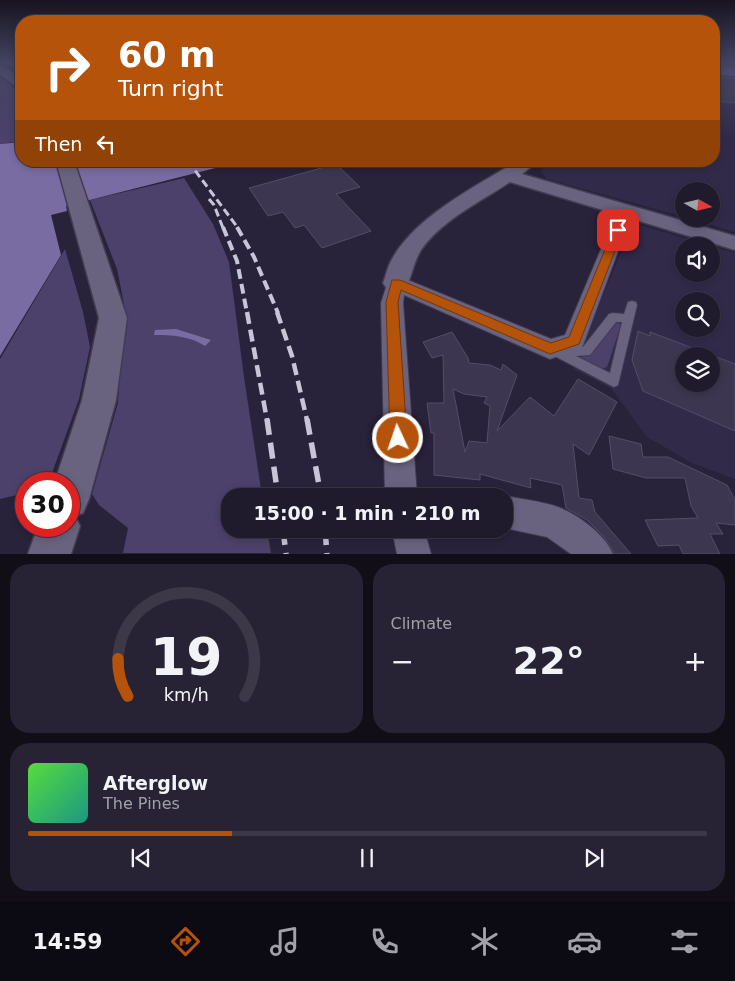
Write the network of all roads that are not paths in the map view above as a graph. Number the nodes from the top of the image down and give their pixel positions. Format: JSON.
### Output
{"nodes":[{"id":1,"x":67,"y":167,"type":"edge"},
{"id":2,"x":520,"y":167,"type":"edge"},
{"id":3,"x":508,"y":175,"type":"junction"},
{"id":4,"x":625,"y":211,"type":"junction"},
{"id":5,"x":735,"y":243,"type":"edge"},
{"id":6,"x":396,"y":283,"type":"junction"},
{"id":7,"x":632,"y":305,"type":"dead end"},
{"id":8,"x":628,"y":319,"type":"junction"},
{"id":9,"x":550,"y":349,"type":"junction"},
{"id":10,"x":79,"y":472,"type":"edge"},
{"id":11,"x":401,"y":488,"type":"edge"},
{"id":12,"x":513,"y":514,"type":"edge"},
{"id":13,"x":55,"y":537,"type":"edge"},
{"id":14,"x":410,"y":538,"type":"edge"},
{"id":15,"x":48,"y":554,"type":"edge"},
{"id":16,"x":414,"y":554,"type":"edge"},
{"id":17,"x":596,"y":554,"type":"edge"}],
"edges":[{"from":1,"to":10,"type":"street"},
{"from":2,"to":3,"type":"street"},
{"from":3,"to":4,"type":"street"},
{"from":3,"to":6,"type":"street"},
{"from":4,"to":5,"type":"street"},
{"from":4,"to":9,"type":"street"},
{"from":6,"to":9,"type":"street"},
{"from":6,"to":11,"type":"street"},
{"from":7,"to":8,"type":"lane"},
{"from":8,"to":9,"type":"lane"},
{"from":8,"to":9,"type":"lane"},
{"from":12,"to":17,"type":"street"},
{"from":13,"to":15,"type":"street"},
{"from":14,"to":16,"type":"street"}]}
